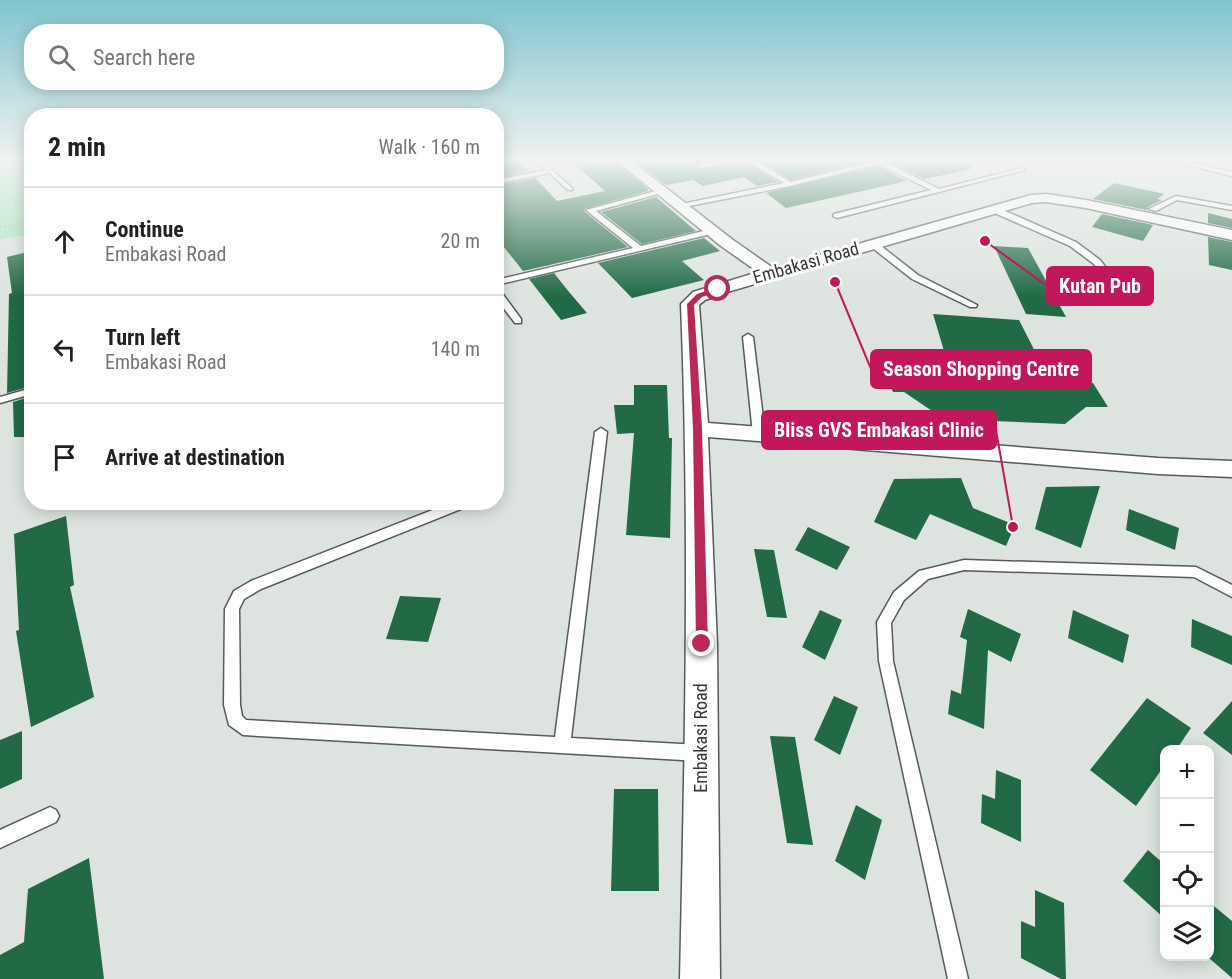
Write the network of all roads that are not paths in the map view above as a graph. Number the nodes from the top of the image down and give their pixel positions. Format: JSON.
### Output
{"nodes":[{"id":1,"x":607,"y":206,"type":"edge"},
{"id":2,"x":682,"y":206,"type":"edge"},
{"id":3,"x":879,"y":206,"type":"edge"},
{"id":4,"x":1004,"y":206,"type":"edge"},
{"id":5,"x":1085,"y":206,"type":"edge"},
{"id":6,"x":1159,"y":206,"type":"edge"},
{"id":7,"x":993,"y":209,"type":"junction"},
{"id":8,"x":1153,"y":209,"type":"dead end"},
{"id":9,"x":837,"y":216,"type":"dead end"},
{"id":10,"x":712,"y":231,"type":"junction"},
{"id":11,"x":1232,"y":235,"type":"edge"},
{"id":12,"x":873,"y":244,"type":"junction"},
{"id":13,"x":639,"y":248,"type":"junction"},
{"id":14,"x":771,"y":274,"type":"junction"},
{"id":15,"x":504,"y":281,"type":"edge"},
{"id":16,"x":1127,"y":300,"type":"dead end"},
{"id":17,"x":504,"y":302,"type":"edge"},
{"id":18,"x":973,"y":305,"type":"dead end"},
{"id":19,"x":518,"y":321,"type":"dead end"},
{"id":20,"x":748,"y":337,"type":"dead end"},
{"id":21,"x":24,"y":393,"type":"edge"},
{"id":22,"x":0,"y":400,"type":"edge"},
{"id":23,"x":697,"y":429,"type":"junction"},
{"id":24,"x":601,"y":432,"type":"dead end"},
{"id":25,"x":759,"y":434,"type":"junction"},
{"id":26,"x":1232,"y":469,"type":"edge"},
{"id":27,"x":447,"y":510,"type":"edge"},
{"id":28,"x":1224,"y":581,"type":"edge"},
{"id":29,"x":1232,"y":591,"type":"edge"},
{"id":30,"x":562,"y":745,"type":"junction"},
{"id":31,"x":701,"y":753,"type":"junction"},
{"id":32,"x":50,"y":816,"type":"dead end"},
{"id":33,"x":0,"y":839,"type":"edge"},
{"id":34,"x":700,"y":979,"type":"edge"},
{"id":35,"x":958,"y":979,"type":"edge"}],
"edges":[{"from":1,"to":13,"type":"lane"},
{"from":2,"to":10,"type":"street"},
{"from":3,"to":9,"type":"lane"},
{"from":4,"to":7,"type":"street","name":"Embakasi Road"},
{"from":5,"to":11,"type":"street","name":"Embakasi Road"},
{"from":6,"to":8,"type":"lane"},
{"from":7,"to":12,"type":"street","name":"Embakasi Road"},
{"from":7,"to":16,"type":"lane"},
{"from":10,"to":13,"type":"lane"},
{"from":10,"to":14,"type":"street"},
{"from":12,"to":14,"type":"street","name":"Embakasi Road"},
{"from":12,"to":18,"type":"lane"},
{"from":13,"to":15,"type":"lane"},
{"from":14,"to":23,"type":"street","name":"Embakasi Road"},
{"from":17,"to":19,"type":"lane"},
{"from":20,"to":25,"type":"lane"},
{"from":21,"to":22,"type":"lane"},
{"from":23,"to":25,"type":"street"},
{"from":23,"to":31,"type":"street","name":"Embakasi Road"},
{"from":24,"to":30,"type":"lane"},
{"from":25,"to":26,"type":"street"},
{"from":27,"to":30,"type":"lane"},
{"from":28,"to":29,"type":"lane"},
{"from":28,"to":35,"type":"lane"},
{"from":30,"to":31,"type":"lane"},
{"from":31,"to":34,"type":"street","name":"Embakasi Road"},
{"from":32,"to":33,"type":"lane"}]}
